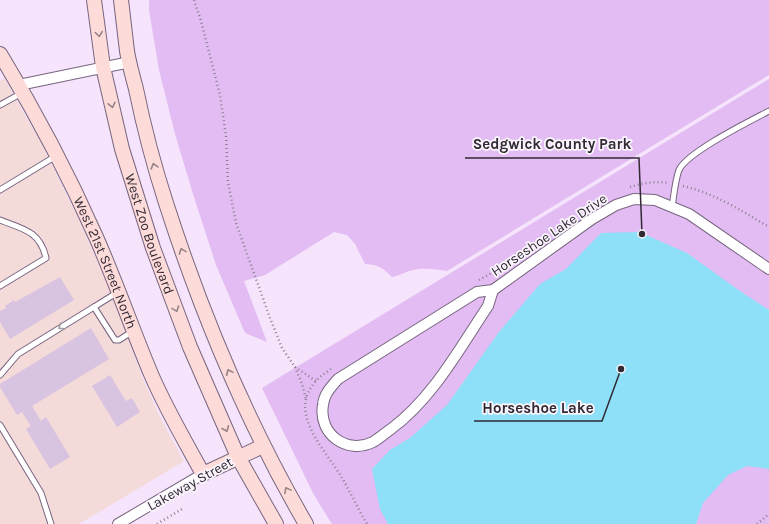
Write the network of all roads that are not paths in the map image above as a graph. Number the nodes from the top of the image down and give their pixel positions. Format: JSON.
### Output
{"nodes":[{"id":1,"x":94,"y":0,"type":"edge"},
{"id":2,"x":121,"y":0,"type":"edge"},
{"id":3,"x":0,"y":54,"type":"edge"},
{"id":4,"x":130,"y":62,"type":"junction"},
{"id":5,"x":104,"y":67,"type":"junction"},
{"id":6,"x":21,"y":89,"type":"junction"},
{"id":7,"x":0,"y":105,"type":"edge"},
{"id":8,"x":769,"y":111,"type":"edge"},
{"id":9,"x":57,"y":156,"type":"junction"},
{"id":10,"x":1,"y":189,"type":"edge"},
{"id":11,"x":0,"y":196,"type":"edge"},
{"id":12,"x":672,"y":207,"type":"junction"},
{"id":13,"x":0,"y":220,"type":"edge"},
{"id":14,"x":769,"y":269,"type":"edge"},
{"id":15,"x":0,"y":286,"type":"edge"},
{"id":16,"x":493,"y":290,"type":"junction"},
{"id":17,"x":119,"y":291,"type":"junction"},
{"id":18,"x":94,"y":307,"type":"junction"},
{"id":19,"x":134,"y":330,"type":"junction"},
{"id":20,"x":0,"y":375,"type":"edge"},
{"id":21,"x":0,"y":425,"type":"edge"},
{"id":22,"x":263,"y":446,"type":"junction"},
{"id":23,"x":238,"y":457,"type":"junction"},
{"id":24,"x":203,"y":474,"type":"junction"},
{"id":25,"x":51,"y":524,"type":"edge"},
{"id":26,"x":118,"y":524,"type":"edge"},
{"id":27,"x":276,"y":524,"type":"edge"},
{"id":28,"x":306,"y":524,"type":"edge"}],
"edges":[{"from":1,"to":5,"type":"main road","name":"West Zoo Boulevard","one_way":true},
{"from":2,"to":4,"type":"main road","name":"West Zoo Boulevard"},
{"from":3,"to":6,"type":"main road","name":"West 21st Street North"},
{"from":4,"to":5,"type":"street"},
{"from":22,"to":4,"type":"main road","name":"West Zoo Boulevard","one_way":true},
{"from":5,"to":6,"type":"street"},
{"from":5,"to":23,"type":"main road","name":"West Zoo Boulevard","one_way":true},
{"from":6,"to":7,"type":"lane"},
{"from":6,"to":9,"type":"main road","name":"West 21st Street North"},
{"from":8,"to":12,"type":"lane"},
{"from":9,"to":10,"type":"lane"},
{"from":9,"to":17,"type":"main road","name":"West 21st Street North"},
{"from":10,"to":11,"type":"lane"},
{"from":12,"to":14,"type":"street","name":"Horseshoe Lake Drive"},
{"from":12,"to":16,"type":"street","name":"Horseshoe Lake Drive"},
{"from":13,"to":15,"type":"lane"},
{"from":16,"to":16,"type":"street"},
{"from":17,"to":18,"type":"lane"},
{"from":17,"to":19,"type":"main road","name":"West 21st Street North"},
{"from":18,"to":19,"type":"lane"},
{"from":18,"to":20,"type":"lane","one_way":true},
{"from":19,"to":24,"type":"main road","name":"West 21st Street North"},
{"from":21,"to":25,"type":"lane"},
{"from":22,"to":23,"type":"main road","name":"Lakeway Street"},
{"from":28,"to":22,"type":"main road","one_way":true},
{"from":23,"to":24,"type":"main road","name":"Lakeway Street"},
{"from":23,"to":27,"type":"main road"},
{"from":24,"to":26,"type":"street","name":"Lakeway Street"}]}
